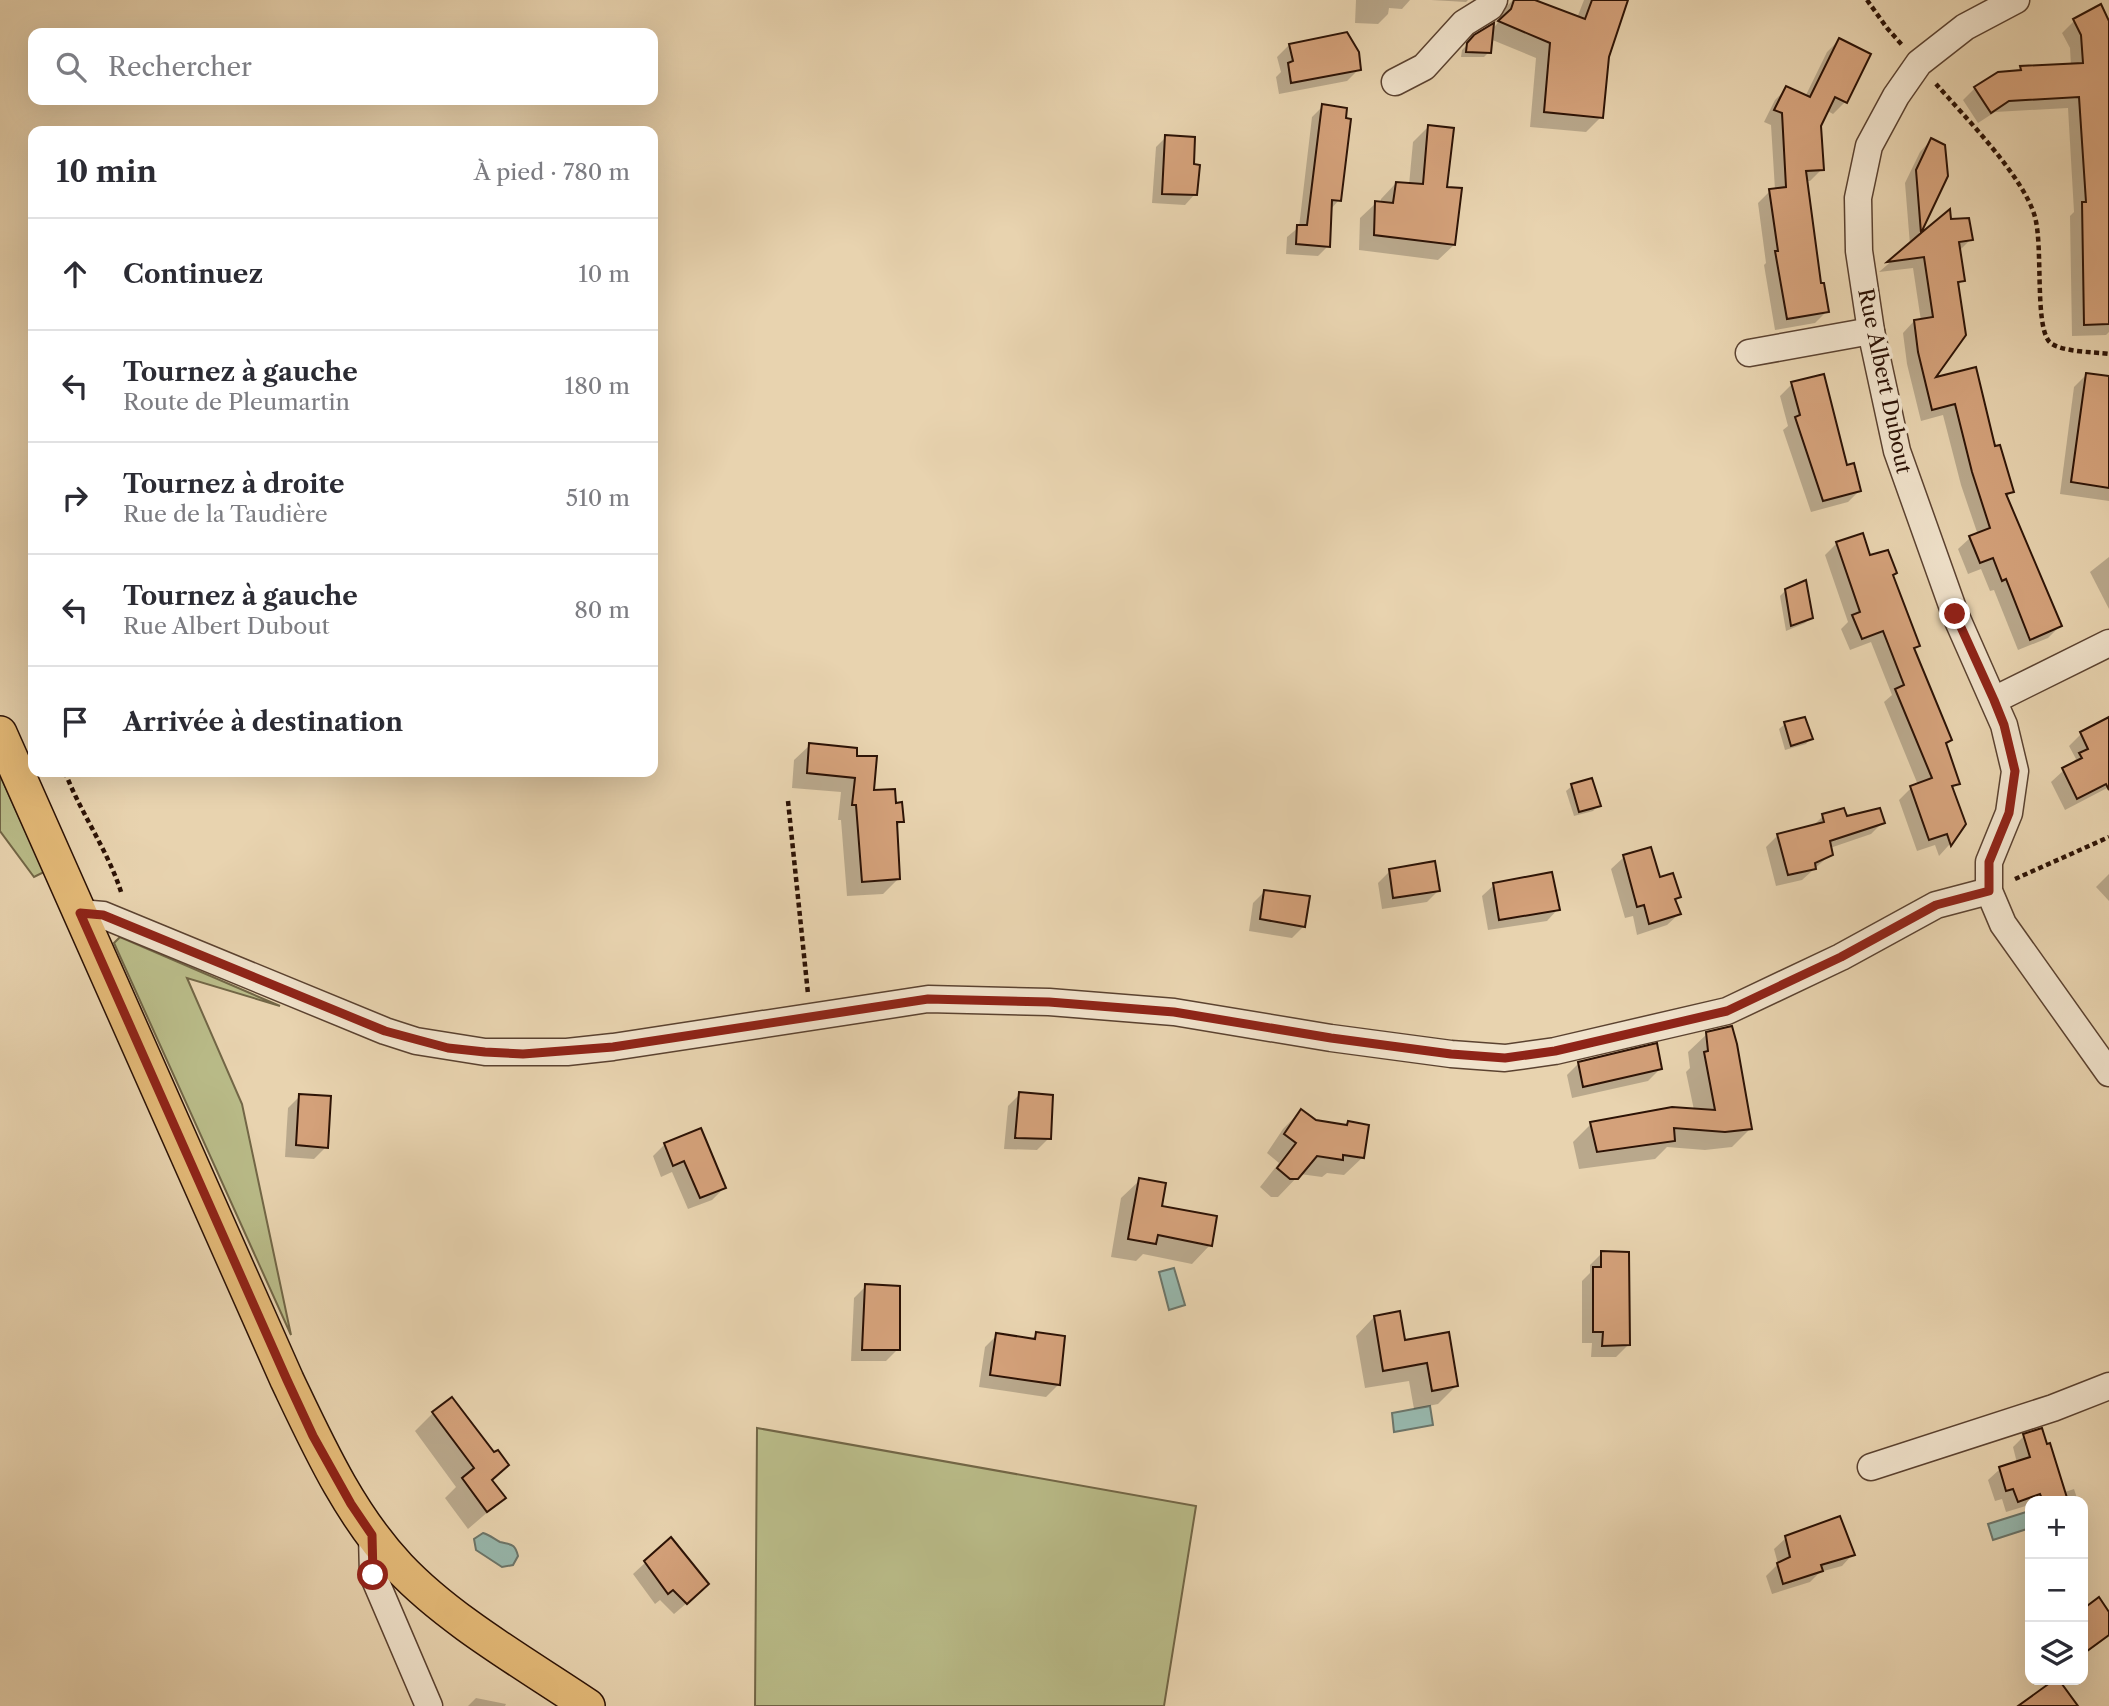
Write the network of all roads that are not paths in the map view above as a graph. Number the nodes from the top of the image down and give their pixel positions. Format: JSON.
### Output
{"nodes":[{"id":1,"x":1494,"y":0,"type":"edge"},
{"id":2,"x":2016,"y":0,"type":"edge"},
{"id":3,"x":1395,"y":82,"type":"dead end"},
{"id":4,"x":1871,"y":331,"type":"junction"},
{"id":5,"x":1749,"y":353,"type":"dead end"},
{"id":6,"x":2109,"y":643,"type":"edge"},
{"id":7,"x":1994,"y":700,"type":"junction"},
{"id":8,"x":0,"y":733,"type":"edge"},
{"id":9,"x":1989,"y":891,"type":"junction"},
{"id":10,"x":80,"y":913,"type":"junction"},
{"id":11,"x":2109,"y":1073,"type":"edge"},
{"id":12,"x":2109,"y":1386,"type":"edge"},
{"id":13,"x":1871,"y":1467,"type":"dead end"},
{"id":14,"x":372,"y":1535,"type":"junction"},
{"id":15,"x":429,"y":1706,"type":"edge"},
{"id":16,"x":588,"y":1706,"type":"edge"}],
"edges":[{"from":1,"to":3,"type":"street"},
{"from":2,"to":4,"type":"street","name":"Rue Albert Dubout"},
{"from":4,"to":5,"type":"street"},
{"from":4,"to":7,"type":"street","name":"Rue Albert Dubout"},
{"from":6,"to":7,"type":"street"},
{"from":7,"to":9,"type":"street","name":"Rue Albert Dubout"},
{"from":8,"to":10,"type":"main road"},
{"from":9,"to":10,"type":"street"},
{"from":9,"to":11,"type":"street"},
{"from":10,"to":14,"type":"main road"},
{"from":12,"to":13,"type":"street"},
{"from":14,"to":15,"type":"street"},
{"from":14,"to":16,"type":"main road"}]}
